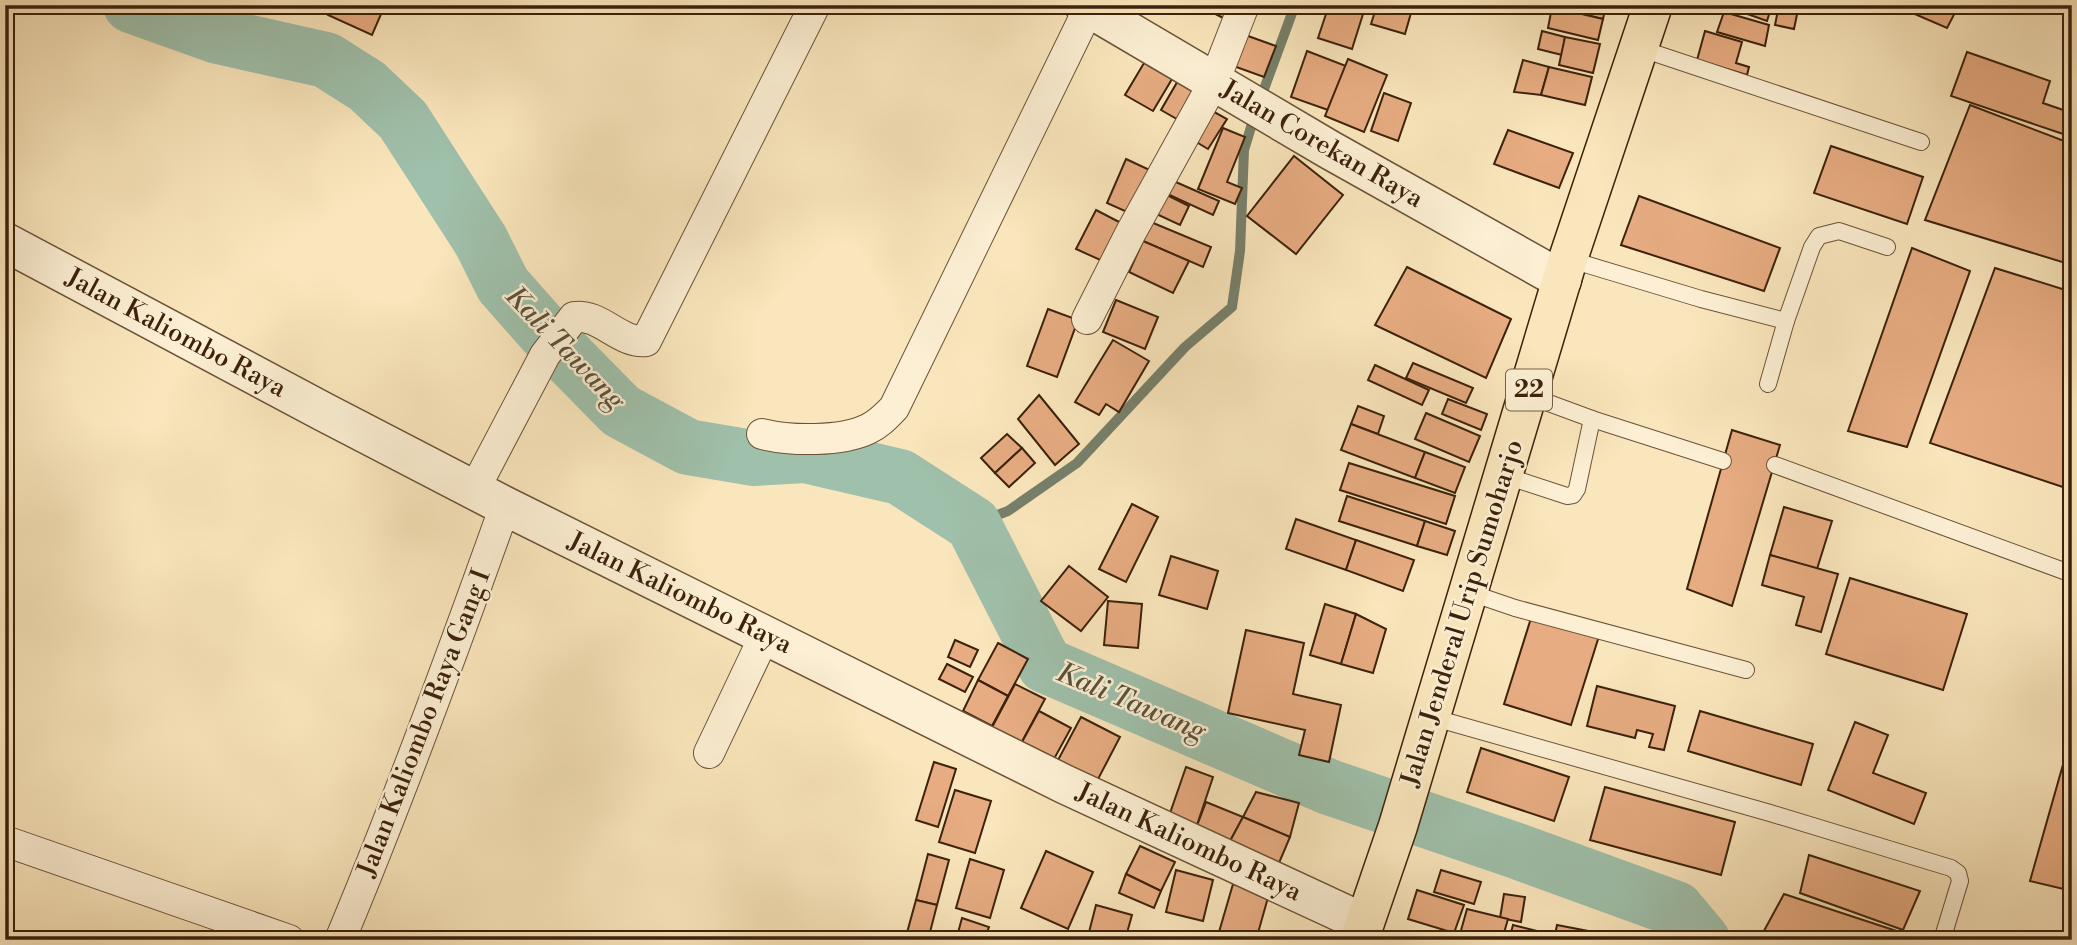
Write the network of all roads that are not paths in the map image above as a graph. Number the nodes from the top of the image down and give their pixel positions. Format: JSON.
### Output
{"nodes":[{"id":1,"x":815,"y":5,"type":"edge"},
{"id":2,"x":1244,"y":5,"type":"edge"},
{"id":3,"x":1653,"y":5,"type":"edge"},
{"id":4,"x":1086,"y":7,"type":"edge"},
{"id":5,"x":1639,"y":48,"type":"junction"},
{"id":6,"x":1239,"y":97,"type":"junction"},
{"id":7,"x":1921,"y":142,"type":"dead end"},
{"id":8,"x":5,"y":242,"type":"edge"},
{"id":9,"x":1886,"y":247,"type":"dead end"},
{"id":10,"x":1565,"y":270,"type":"junction"},
{"id":11,"x":1087,"y":319,"type":"dead end"},
{"id":12,"x":1786,"y":321,"type":"junction"},
{"id":13,"x":1768,"y":384,"type":"dead end"},
{"id":14,"x":1527,"y":395,"type":"junction"},
{"id":15,"x":1592,"y":419,"type":"junction"},
{"id":16,"x":762,"y":433,"type":"dead end"},
{"id":17,"x":1723,"y":461,"type":"dead end"},
{"id":18,"x":1775,"y":465,"type":"dead end"},
{"id":19,"x":1503,"y":475,"type":"junction"},
{"id":20,"x":490,"y":498,"type":"junction"},
{"id":21,"x":2072,"y":574,"type":"edge"},
{"id":22,"x":1468,"y":592,"type":"junction"},
{"id":23,"x":765,"y":635,"type":"junction"},
{"id":24,"x":1746,"y":670,"type":"dead end"},
{"id":25,"x":1431,"y":717,"type":"junction"},
{"id":26,"x":709,"y":753,"type":"dead end"},
{"id":27,"x":5,"y":841,"type":"edge"},
{"id":28,"x":228,"y":930,"type":"edge"},
{"id":29,"x":1361,"y":931,"type":"edge"},
{"id":30,"x":289,"y":940,"type":"edge"},
{"id":31,"x":340,"y":940,"type":"edge"},
{"id":32,"x":1942,"y":940,"type":"edge"}],
"edges":[{"from":1,"to":20,"type":"street","name":"Jalan Kaliombo Raya Gang I"},
{"from":2,"to":6,"type":"street"},
{"from":3,"to":5,"type":"highway","name":"Jalan Jenderal Urip Sumoharjo","number":"22"},
{"from":4,"to":6,"type":"street","name":"Jalan Corekan Raya"},
{"from":4,"to":16,"type":"street"},
{"from":5,"to":7,"type":"lane"},
{"from":5,"to":10,"type":"highway","name":"Jalan Jenderal Urip Sumoharjo","number":"22"},
{"from":6,"to":10,"type":"street","name":"Jalan Corekan Raya"},
{"from":6,"to":11,"type":"street"},
{"from":8,"to":20,"type":"street","name":"Jalan Kaliombo Raya"},
{"from":9,"to":12,"type":"lane"},
{"from":10,"to":12,"type":"lane"},
{"from":10,"to":14,"type":"highway","name":"Jalan Jenderal Urip Sumoharjo","number":"22"},
{"from":12,"to":13,"type":"lane"},
{"from":14,"to":15,"type":"lane"},
{"from":14,"to":19,"type":"highway","name":"Jalan Jenderal Urip Sumoharjo","number":"22"},
{"from":15,"to":17,"type":"lane"},
{"from":15,"to":19,"type":"lane"},
{"from":18,"to":21,"type":"lane"},
{"from":19,"to":22,"type":"highway","name":"Jalan Jenderal Urip Sumoharjo","number":"22"},
{"from":20,"to":23,"type":"street","name":"Jalan Kaliombo Raya"},
{"from":20,"to":31,"type":"street","name":"Jalan Kaliombo Raya Gang I"},
{"from":22,"to":24,"type":"lane"},
{"from":22,"to":25,"type":"highway","name":"Jalan Jenderal Urip Sumoharjo","number":"22"},
{"from":23,"to":26,"type":"street"},
{"from":23,"to":29,"type":"street","name":"Jalan Kaliombo Raya"},
{"from":25,"to":29,"type":"highway","name":"Jalan Jenderal Urip Sumoharjo","number":"22"},
{"from":25,"to":32,"type":"lane"},
{"from":27,"to":28,"type":"street"},
{"from":28,"to":30,"type":"street"}]}
